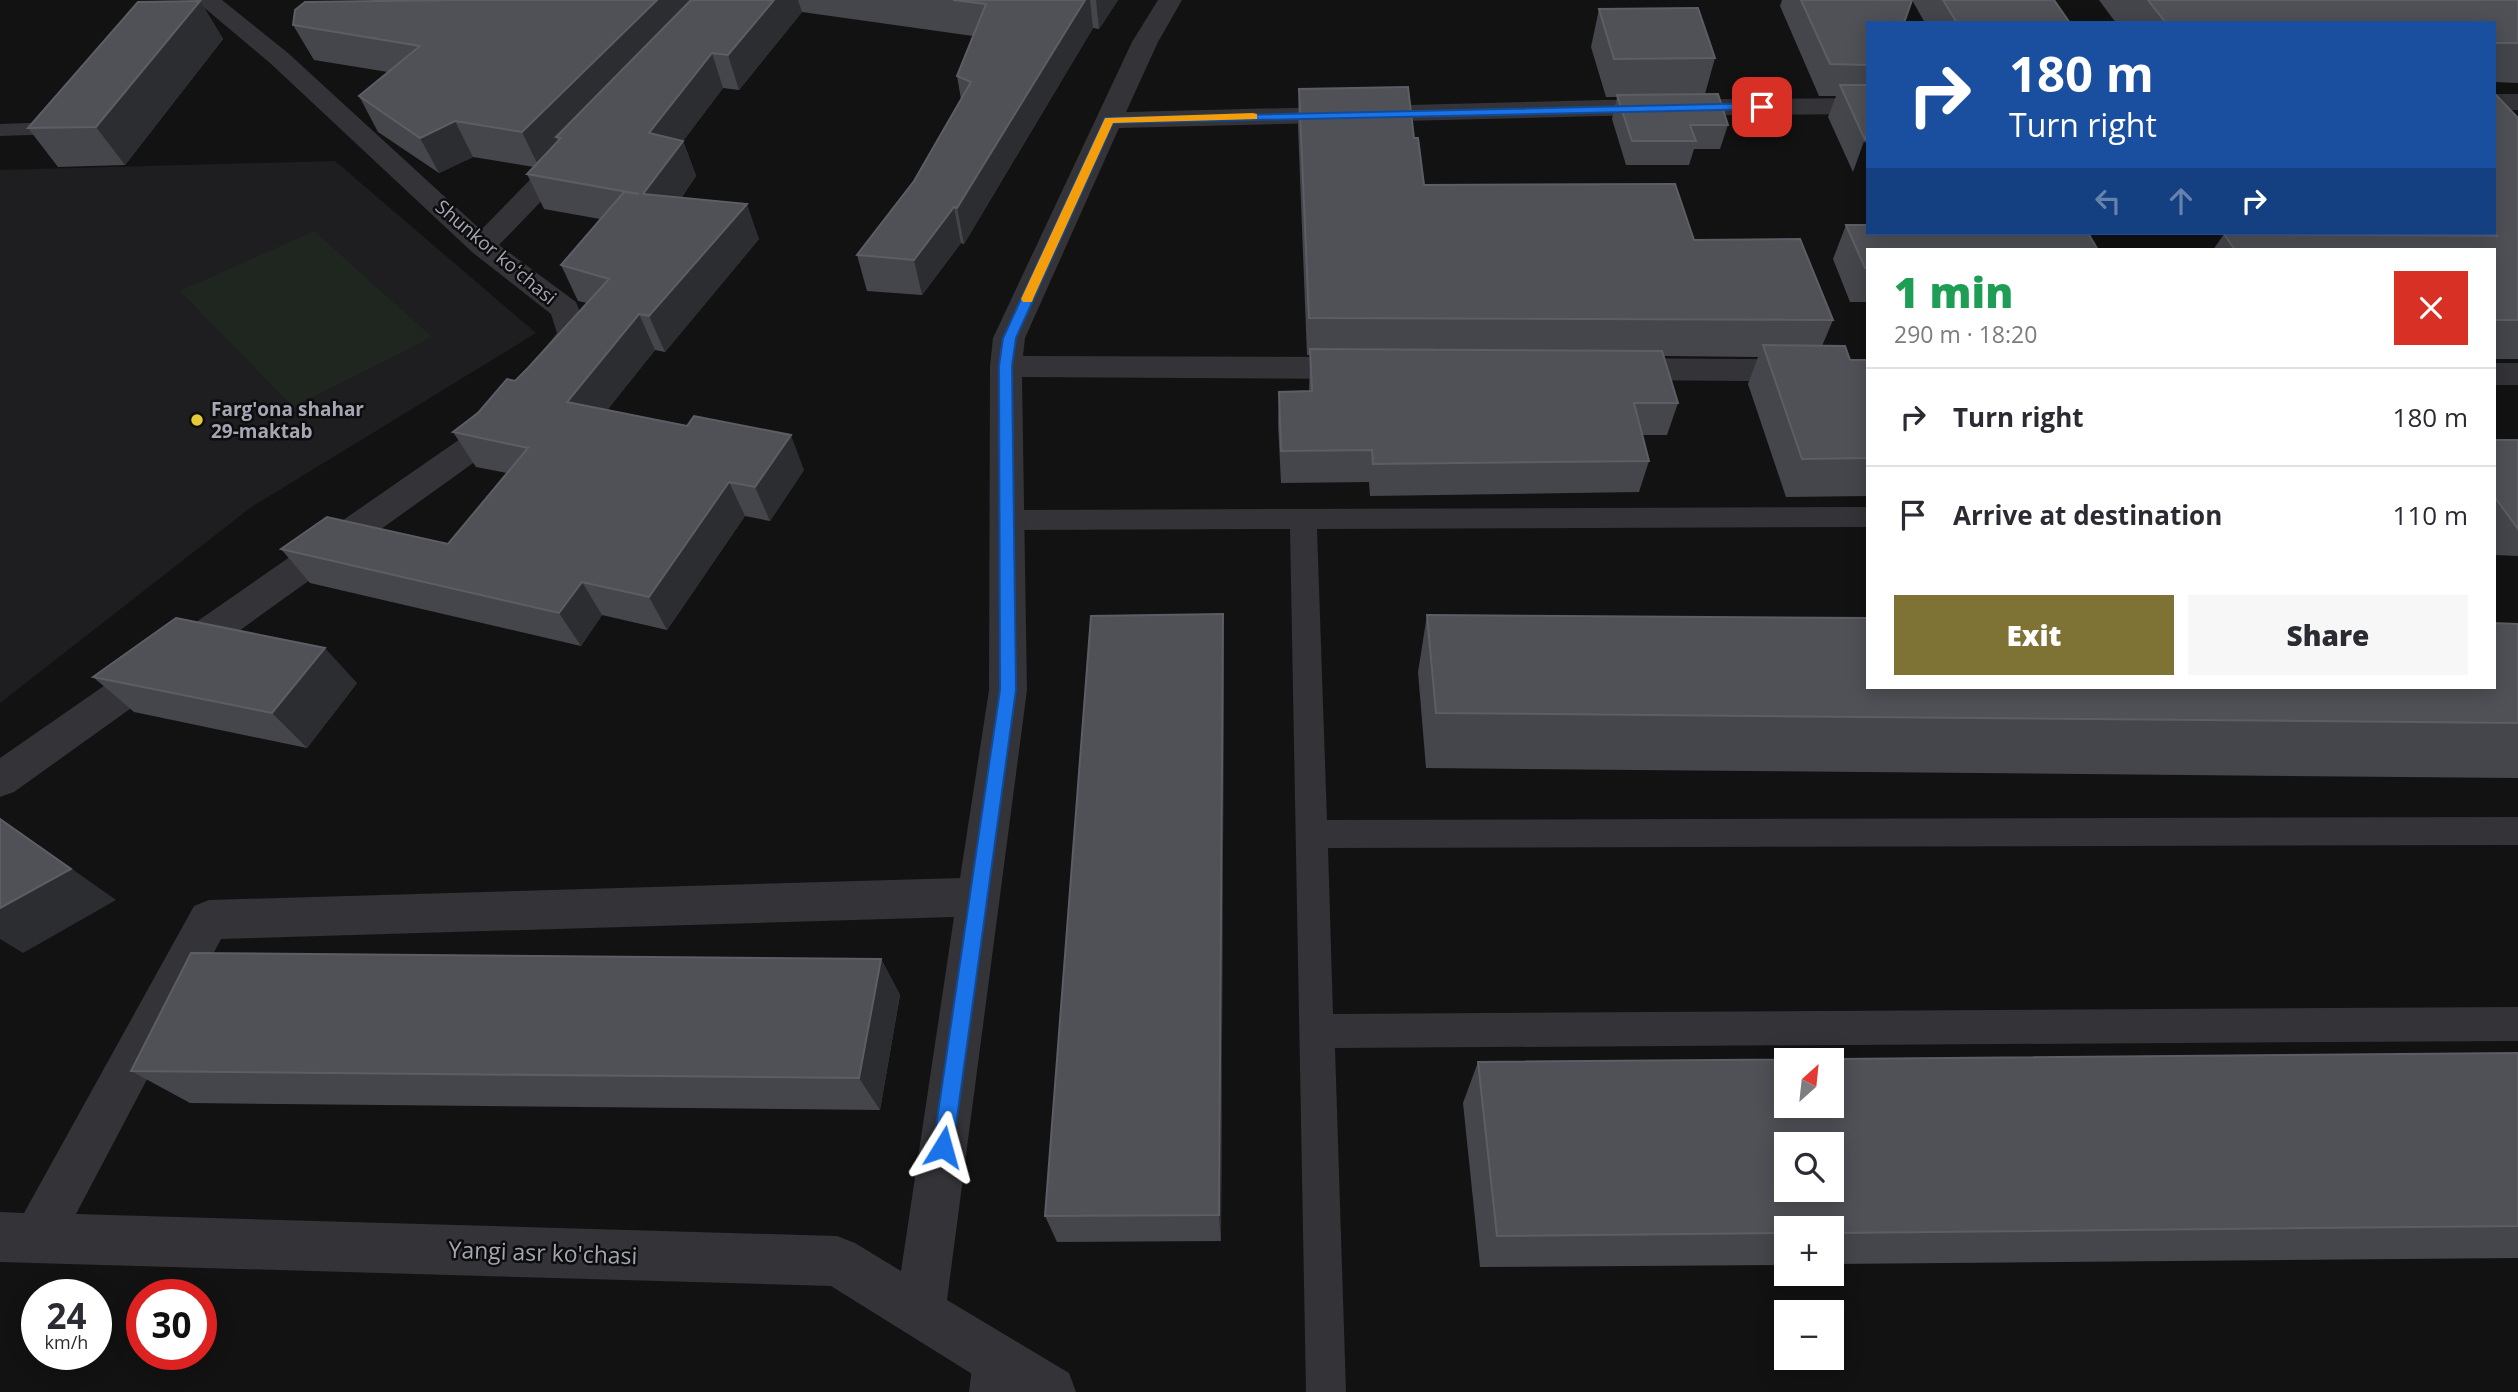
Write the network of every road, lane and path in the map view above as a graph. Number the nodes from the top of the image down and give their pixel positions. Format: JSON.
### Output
{"nodes":[{"id":1,"x":208,"y":0,"type":"edge"},
{"id":2,"x":1170,"y":0,"type":"edge"},
{"id":3,"x":2496,"y":102,"type":"edge"},
{"id":4,"x":2518,"y":102,"type":"edge"},
{"id":5,"x":1866,"y":106,"type":"edge"},
{"id":6,"x":80,"y":118,"type":"edge"},
{"id":7,"x":1109,"y":120,"type":"junction"},
{"id":8,"x":0,"y":130,"type":"edge"},
{"id":9,"x":587,"y":138,"type":"edge"},
{"id":10,"x":482,"y":246,"type":"junction"},
{"id":11,"x":1006,"y":366,"type":"junction"},
{"id":12,"x":1395,"y":368,"type":"edge"},
{"id":13,"x":1589,"y":369,"type":"edge"},
{"id":14,"x":1866,"y":371,"type":"edge"},
{"id":15,"x":2496,"y":374,"type":"edge"},
{"id":16,"x":2518,"y":374,"type":"edge"},
{"id":17,"x":1866,"y":517,"type":"edge"},
{"id":18,"x":1008,"y":520,"type":"junction"},
{"id":19,"x":1303,"y":520,"type":"junction"},
{"id":20,"x":0,"y":780,"type":"edge"},
{"id":21,"x":2518,"y":831,"type":"edge"},
{"id":22,"x":1312,"y":834,"type":"junction"},
{"id":23,"x":978,"y":897,"type":"junction"},
{"id":24,"x":2518,"y":1024,"type":"edge"},
{"id":25,"x":1317,"y":1031,"type":"junction"},
{"id":26,"x":19,"y":1236,"type":"edge"},
{"id":27,"x":920,"y":1313,"type":"junction"},
{"id":28,"x":991,"y":1375,"type":"edge"},
{"id":29,"x":1050,"y":1392,"type":"edge"},
{"id":30,"x":1326,"y":1392,"type":"edge"}],
"edges":[{"from":1,"to":10,"type":"street","name":"Shunkor koʻchasi"},
{"from":2,"to":7,"type":"street"},
{"from":3,"to":4,"type":"street"},
{"from":5,"to":7,"type":"street"},
{"from":6,"to":8,"type":"lane"},
{"from":7,"to":11,"type":"street"},
{"from":9,"to":10,"type":"street"},
{"from":10,"to":20,"type":"street","name":"Shunkor koʻchasi"},
{"from":11,"to":12,"type":"street"},
{"from":11,"to":18,"type":"street"},
{"from":13,"to":14,"type":"street"},
{"from":15,"to":16,"type":"street"},
{"from":17,"to":19,"type":"lane"},
{"from":18,"to":19,"type":"lane"},
{"from":18,"to":23,"type":"street"},
{"from":19,"to":22,"type":"lane"},
{"from":21,"to":22,"type":"lane"},
{"from":22,"to":25,"type":"lane"},
{"from":23,"to":26,"type":"street"},
{"from":23,"to":27,"type":"street"},
{"from":24,"to":25,"type":"lane"},
{"from":25,"to":30,"type":"lane"},
{"from":26,"to":27,"type":"street","name":"Yangi asr ko'chasi"},
{"from":27,"to":28,"type":"street","name":"Yangi asr ko'chasi"},
{"from":28,"to":29,"type":"street","name":"Yangi asr ko'chasi"}]}
